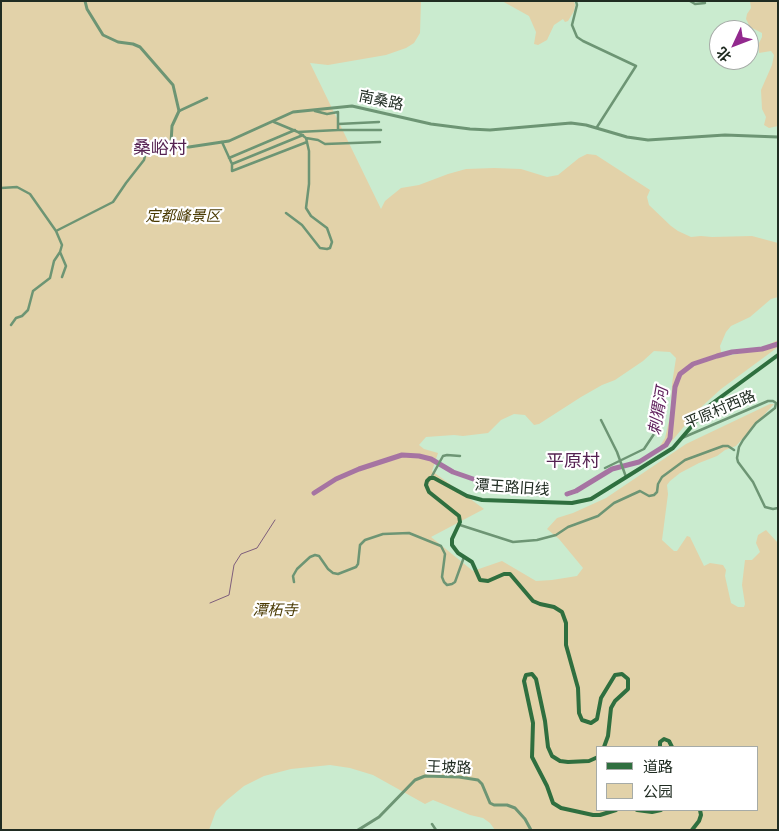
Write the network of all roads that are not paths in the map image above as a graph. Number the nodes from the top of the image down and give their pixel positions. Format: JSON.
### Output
{"nodes":[{"id":1,"x":85,"y":1,"type":"edge"},
{"id":2,"x":576,"y":1,"type":"edge"},
{"id":3,"x":690,"y":1,"type":"edge"},
{"id":4,"x":705,"y":3,"type":"dead end"},
{"id":5,"x":207,"y":98,"type":"dead end"},
{"id":6,"x":314,"y":110,"type":"junction"},
{"id":7,"x":179,"y":111,"type":"junction"},
{"id":8,"x":274,"y":122,"type":"junction"},
{"id":9,"x":379,"y":122,"type":"dead end"},
{"id":10,"x":338,"y":124,"type":"junction"},
{"id":11,"x":597,"y":128,"type":"junction"},
{"id":12,"x":338,"y":130,"type":"junction"},
{"id":13,"x":381,"y":130,"type":"dead end"},
{"id":14,"x":296,"y":131,"type":"junction"},
{"id":15,"x":778,"y":137,"type":"edge"},
{"id":16,"x":305,"y":138,"type":"junction"},
{"id":17,"x":222,"y":142,"type":"junction"},
{"id":18,"x":380,"y":142,"type":"dead end"},
{"id":19,"x":171,"y":143,"type":"junction"},
{"id":20,"x":229,"y":158,"type":"junction"},
{"id":21,"x":232,"y":164,"type":"junction"},
{"id":22,"x":1,"y":188,"type":"edge"},
{"id":23,"x":286,"y":213,"type":"dead end"},
{"id":24,"x":56,"y":231,"type":"junction"},
{"id":25,"x":60,"y":252,"type":"junction"},
{"id":26,"x":62,"y":277,"type":"dead end"},
{"id":27,"x":11,"y":325,"type":"dead end"},
{"id":28,"x":777,"y":356,"type":"edge"},
{"id":29,"x":659,"y":399,"type":"dead end"},
{"id":30,"x":601,"y":420,"type":"dead end"},
{"id":31,"x":681,"y":439,"type":"junction"},
{"id":32,"x":734,"y":450,"type":"dead end"},
{"id":33,"x":460,"y":456,"type":"dead end"},
{"id":34,"x":620,"y":462,"type":"junction"},
{"id":35,"x":606,"y":468,"type":"dead end"},
{"id":36,"x":432,"y":476,"type":"dead end"},
{"id":37,"x":626,"y":477,"type":"junction"},
{"id":38,"x":778,"y":508,"type":"edge"},
{"id":39,"x":460,"y":525,"type":"junction"},
{"id":40,"x":464,"y":557,"type":"junction"},
{"id":41,"x":294,"y":582,"type":"dead end"},
{"id":42,"x":604,"y":746,"type":"edge"},
{"id":43,"x":660,"y":746,"type":"edge"},
{"id":44,"x":672,"y":746,"type":"edge"},
{"id":45,"x":596,"y":758,"type":"edge"},
{"id":46,"x":613,"y":811,"type":"edge"},
{"id":47,"x":700,"y":811,"type":"edge"},
{"id":48,"x":432,"y":824,"type":"dead end"},
{"id":49,"x":358,"y":830,"type":"edge"},
{"id":50,"x":436,"y":830,"type":"edge"},
{"id":51,"x":531,"y":830,"type":"edge"},
{"id":52,"x":692,"y":830,"type":"edge"}],
"edges":[{"from":1,"to":7,"type":"street"},
{"from":2,"to":11,"type":"street"},
{"from":3,"to":4,"type":"street"},
{"from":5,"to":7,"type":"street"},
{"from":6,"to":8,"type":"street","name":"南桑路"},
{"from":6,"to":10,"type":"street"},
{"from":6,"to":11,"type":"street","name":"南桑路"},
{"from":7,"to":19,"type":"street"},
{"from":8,"to":14,"type":"street"},
{"from":8,"to":17,"type":"street","name":"南桑路"},
{"from":9,"to":10,"type":"street"},
{"from":10,"to":12,"type":"street"},
{"from":11,"to":15,"type":"street","name":"南桑路"},
{"from":12,"to":13,"type":"street"},
{"from":12,"to":14,"type":"street"},
{"from":14,"to":16,"type":"street"},
{"from":14,"to":20,"type":"street"},
{"from":16,"to":18,"type":"street"},
{"from":16,"to":21,"type":"street"},
{"from":16,"to":21,"type":"street"},
{"from":16,"to":23,"type":"street"},
{"from":17,"to":19,"type":"street","name":"南桑路"},
{"from":17,"to":20,"type":"street"},
{"from":19,"to":24,"type":"street"},
{"from":20,"to":21,"type":"street"},
{"from":22,"to":24,"type":"street"},
{"from":24,"to":25,"type":"street"},
{"from":25,"to":26,"type":"street"},
{"from":25,"to":27,"type":"street"},
{"from":28,"to":31,"type":"main road","name":"潭王路旧线"},
{"from":29,"to":34,"type":"street"},
{"from":30,"to":34,"type":"street"},
{"from":31,"to":37,"type":"main road","name":"潭王路旧线"},
{"from":31,"to":38,"type":"street","name":"平原村西路"},
{"from":32,"to":39,"type":"street"},
{"from":33,"to":36,"type":"street"},
{"from":34,"to":35,"type":"street"},
{"from":34,"to":37,"type":"street"},
{"from":37,"to":39,"type":"main road","name":"潭王路旧线"},
{"from":39,"to":40,"type":"main road"},
{"from":40,"to":41,"type":"street"},
{"from":40,"to":42,"type":"main road"},
{"from":43,"to":44,"type":"main road"},
{"from":45,"to":46,"type":"main road"},
{"from":47,"to":52,"type":"main road"},
{"from":48,"to":50,"type":"street"},
{"from":49,"to":51,"type":"street","name":"王坡路"}]}
